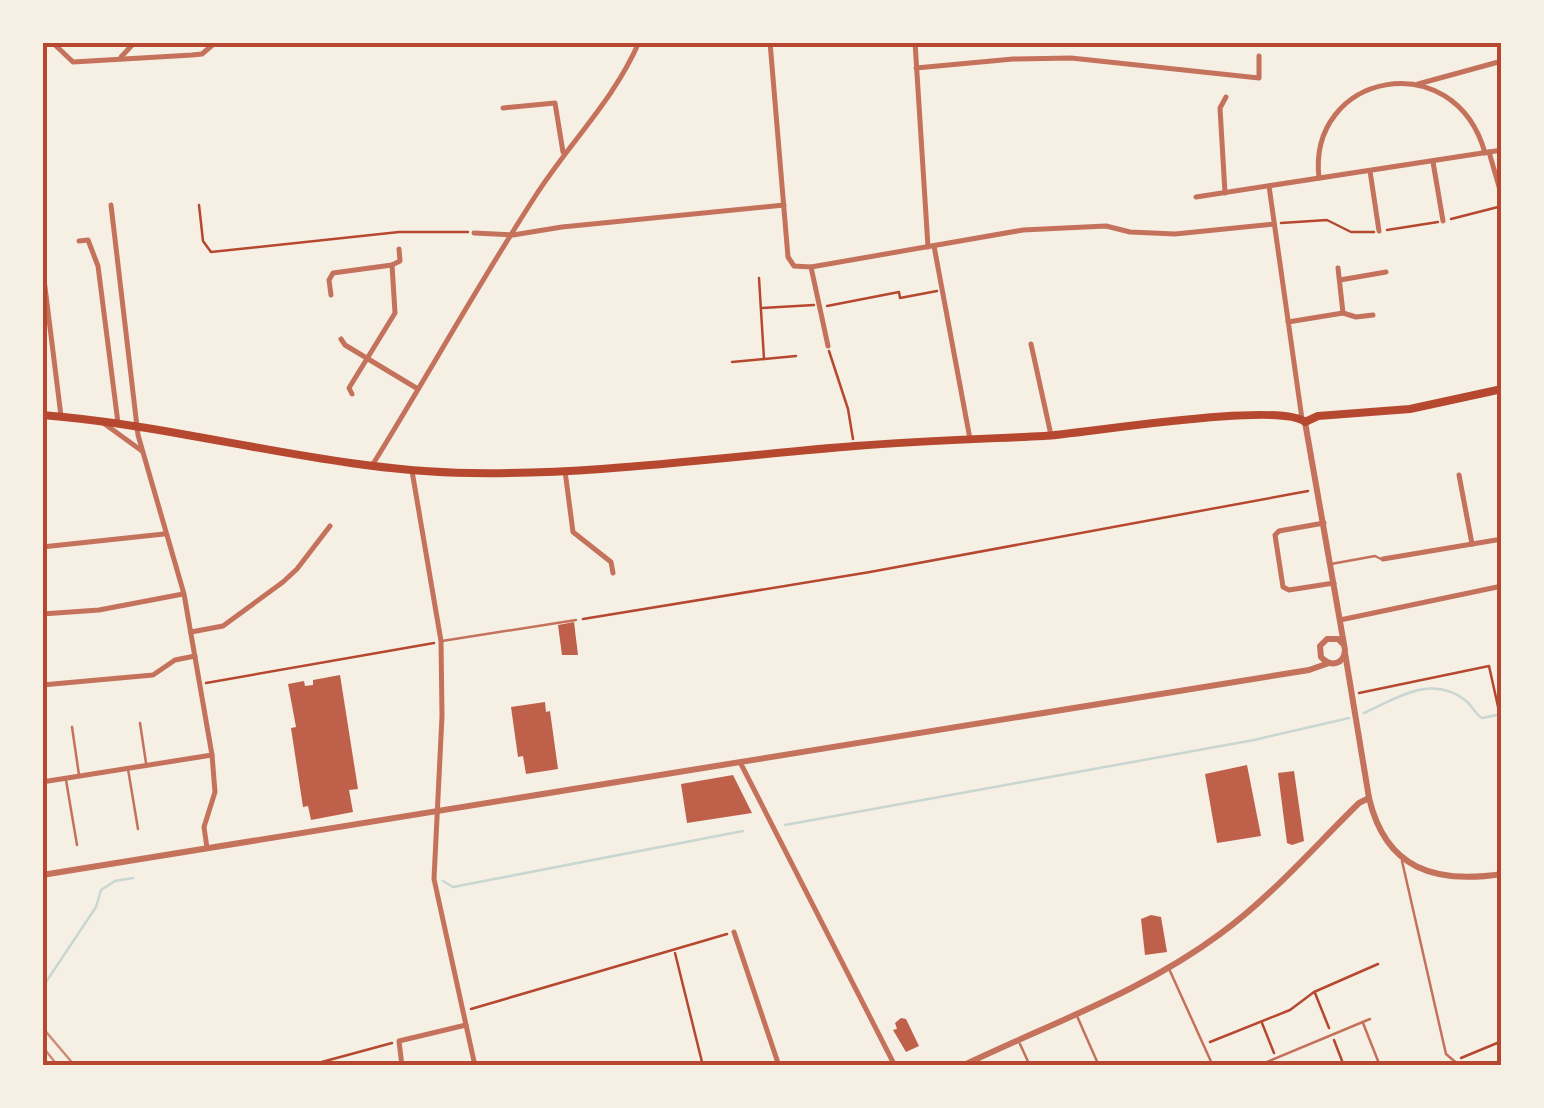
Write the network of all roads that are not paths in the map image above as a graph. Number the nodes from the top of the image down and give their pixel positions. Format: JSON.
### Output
{"nodes":[{"id":1,"x":52,"y":42,"type":"edge"},
{"id":2,"x":135,"y":42,"type":"edge"},
{"id":3,"x":216,"y":42,"type":"edge"},
{"id":4,"x":638,"y":42,"type":"edge"},
{"id":5,"x":770,"y":42,"type":"edge"},
{"id":6,"x":915,"y":42,"type":"edge"},
{"id":7,"x":1260,"y":56,"type":"dead end"},
{"id":8,"x":119,"y":59,"type":"junction"},
{"id":9,"x":1502,"y":61,"type":"edge"},
{"id":10,"x":916,"y":68,"type":"junction"},
{"id":11,"x":1451,"y":74,"type":"junction"},
{"id":12,"x":1417,"y":84,"type":"junction"},
{"id":13,"x":1448,"y":95,"type":"junction"},
{"id":14,"x":1226,"y":97,"type":"dead end"},
{"id":15,"x":503,"y":108,"type":"dead end"},
{"id":16,"x":1502,"y":150,"type":"edge"},
{"id":17,"x":1487,"y":152,"type":"junction"},
{"id":18,"x":564,"y":154,"type":"junction"},
{"id":19,"x":1433,"y":162,"type":"junction"},
{"id":20,"x":1370,"y":171,"type":"junction"},
{"id":21,"x":1319,"y":178,"type":"junction"},
{"id":22,"x":1269,"y":186,"type":"junction"},
{"id":23,"x":1225,"y":193,"type":"junction"},
{"id":24,"x":1196,"y":197,"type":"dead end"},
{"id":25,"x":1502,"y":198,"type":"edge"},
{"id":26,"x":111,"y":205,"type":"dead end"},
{"id":27,"x":784,"y":206,"type":"junction"},
{"id":28,"x":1443,"y":220,"type":"road end"},
{"id":29,"x":1274,"y":224,"type":"junction"},
{"id":30,"x":1379,"y":231,"type":"road end"},
{"id":31,"x":474,"y":232,"type":"road end"},
{"id":32,"x":513,"y":234,"type":"junction"},
{"id":33,"x":79,"y":241,"type":"dead end"},
{"id":34,"x":931,"y":246,"type":"junction"},
{"id":35,"x":398,"y":249,"type":"dead end"},
{"id":36,"x":392,"y":265,"type":"junction"},
{"id":37,"x":810,"y":267,"type":"junction"},
{"id":38,"x":1338,"y":268,"type":"dead end"},
{"id":39,"x":43,"y":270,"type":"edge"},
{"id":40,"x":1386,"y":272,"type":"dead end"},
{"id":41,"x":1340,"y":280,"type":"junction"},
{"id":42,"x":331,"y":295,"type":"dead end"},
{"id":43,"x":1342,"y":313,"type":"junction"},
{"id":44,"x":1373,"y":315,"type":"dead end"},
{"id":45,"x":1288,"y":322,"type":"junction"},
{"id":46,"x":341,"y":339,"type":"dead end"},
{"id":47,"x":1030,"y":344,"type":"dead end"},
{"id":48,"x":828,"y":346,"type":"road end"},
{"id":49,"x":367,"y":358,"type":"junction"},
{"id":50,"x":418,"y":389,"type":"junction"},
{"id":51,"x":1502,"y":389,"type":"edge"},
{"id":52,"x":352,"y":394,"type":"dead end"},
{"id":53,"x":42,"y":415,"type":"edge"},
{"id":54,"x":61,"y":416,"type":"junction"},
{"id":55,"x":100,"y":420,"type":"junction"},
{"id":56,"x":1304,"y":421,"type":"junction"},
{"id":57,"x":118,"y":422,"type":"junction"},
{"id":58,"x":138,"y":427,"type":"junction"},
{"id":59,"x":1051,"y":435,"type":"junction"},
{"id":60,"x":970,"y":439,"type":"junction"},
{"id":61,"x":142,"y":452,"type":"junction"},
{"id":62,"x":373,"y":464,"type":"junction"},
{"id":63,"x":412,"y":470,"type":"junction"},
{"id":64,"x":566,"y":471,"type":"junction"},
{"id":65,"x":1459,"y":476,"type":"dead end"},
{"id":66,"x":1324,"y":522,"type":"junction"},
{"id":67,"x":330,"y":526,"type":"dead end"},
{"id":68,"x":164,"y":534,"type":"junction"},
{"id":69,"x":1500,"y":539,"type":"edge"},
{"id":70,"x":1472,"y":544,"type":"junction"},
{"id":71,"x":42,"y":547,"type":"edge"},
{"id":72,"x":1502,"y":552,"type":"edge"},
{"id":73,"x":1383,"y":559,"type":"joint"},
{"id":74,"x":1331,"y":564,"type":"junction"},
{"id":75,"x":613,"y":573,"type":"dead end"},
{"id":76,"x":1334,"y":583,"type":"junction"},
{"id":77,"x":1502,"y":586,"type":"edge"},
{"id":78,"x":184,"y":594,"type":"junction"},
{"id":79,"x":42,"y":614,"type":"edge"},
{"id":80,"x":576,"y":620,"type":"road end"},
{"id":81,"x":1340,"y":620,"type":"junction"},
{"id":82,"x":190,"y":632,"type":"junction"},
{"id":83,"x":1328,"y":638,"type":"junction"},
{"id":84,"x":441,"y":641,"type":"junction"},
{"id":85,"x":1345,"y":649,"type":"junction"},
{"id":86,"x":1320,"y":653,"type":"junction"},
{"id":87,"x":195,"y":656,"type":"junction"},
{"id":88,"x":1339,"y":662,"type":"junction"},
{"id":89,"x":1329,"y":663,"type":"junction"},
{"id":90,"x":1304,"y":670,"type":"junction"},
{"id":91,"x":1350,"y":678,"type":"junction"},
{"id":92,"x":42,"y":685,"type":"edge"},
{"id":93,"x":140,"y":723,"type":"dead end"},
{"id":94,"x":72,"y":727,"type":"dead end"},
{"id":95,"x":212,"y":756,"type":"junction"},
{"id":96,"x":740,"y":762,"type":"junction"},
{"id":97,"x":146,"y":764,"type":"junction"},
{"id":98,"x":127,"y":768,"type":"junction"},
{"id":99,"x":79,"y":776,"type":"junction"},
{"id":100,"x":66,"y":778,"type":"junction"},
{"id":101,"x":42,"y":782,"type":"edge"},
{"id":102,"x":1369,"y":798,"type":"junction"},
{"id":103,"x":437,"y":812,"type":"junction"},
{"id":104,"x":138,"y":829,"type":"dead end"},
{"id":105,"x":77,"y":845,"type":"dead end"},
{"id":106,"x":207,"y":848,"type":"junction"},
{"id":107,"x":1400,"y":855,"type":"junction"},
{"id":108,"x":1502,"y":874,"type":"edge"},
{"id":109,"x":42,"y":875,"type":"edge"},
{"id":110,"x":734,"y":932,"type":"road end"},
{"id":111,"x":1169,"y":968,"type":"junction"},
{"id":112,"x":1077,"y":1014,"type":"junction"},
{"id":113,"x":1370,"y":1019,"type":"dead end"},
{"id":114,"x":1362,"y":1022,"type":"junction"},
{"id":115,"x":466,"y":1025,"type":"junction"},
{"id":116,"x":1018,"y":1039,"type":"junction"},
{"id":117,"x":402,"y":1066,"type":"edge"},
{"id":118,"x":475,"y":1066,"type":"edge"},
{"id":119,"x":780,"y":1066,"type":"edge"},
{"id":120,"x":895,"y":1066,"type":"edge"},
{"id":121,"x":962,"y":1066,"type":"edge"},
{"id":122,"x":1030,"y":1066,"type":"edge"},
{"id":123,"x":1099,"y":1066,"type":"edge"},
{"id":124,"x":1213,"y":1066,"type":"edge"},
{"id":125,"x":1257,"y":1066,"type":"edge"},
{"id":126,"x":1380,"y":1066,"type":"edge"},
{"id":127,"x":1460,"y":1066,"type":"edge"}],
"edges":[{"from":1,"to":8,"type":"street"},
{"from":2,"to":8,"type":"street"},
{"from":3,"to":8,"type":"street"},
{"from":4,"to":18,"type":"street"},
{"from":5,"to":27,"type":"street"},
{"from":6,"to":10,"type":"street"},
{"from":7,"to":10,"type":"street"},
{"from":9,"to":11,"type":"street"},
{"from":10,"to":34,"type":"street"},
{"from":11,"to":12,"type":"street"},
{"from":11,"to":13,"type":"street"},
{"from":12,"to":13,"type":"street"},
{"from":12,"to":21,"type":"street"},
{"from":13,"to":17,"type":"street"},
{"from":14,"to":23,"type":"street"},
{"from":15,"to":18,"type":"street"},
{"from":16,"to":17,"type":"street"},
{"from":17,"to":19,"type":"street"},
{"from":17,"to":25,"type":"street"},
{"from":18,"to":32,"type":"street"},
{"from":19,"to":20,"type":"street"},
{"from":19,"to":28,"type":"street"},
{"from":20,"to":21,"type":"street"},
{"from":20,"to":30,"type":"street"},
{"from":21,"to":22,"type":"street"},
{"from":22,"to":23,"type":"street"},
{"from":22,"to":29,"type":"street"},
{"from":23,"to":24,"type":"street"},
{"from":26,"to":58,"type":"street"},
{"from":27,"to":32,"type":"street"},
{"from":27,"to":37,"type":"street"},
{"from":29,"to":34,"type":"street"},
{"from":29,"to":45,"type":"street"},
{"from":31,"to":32,"type":"street"},
{"from":32,"to":50,"type":"street"},
{"from":33,"to":57,"type":"street"},
{"from":34,"to":37,"type":"street"},
{"from":34,"to":60,"type":"street"},
{"from":35,"to":36,"type":"street"},
{"from":36,"to":42,"type":"street"},
{"from":36,"to":49,"type":"street"},
{"from":37,"to":48,"type":"street"},
{"from":38,"to":41,"type":"street"},
{"from":39,"to":54,"type":"street"},
{"from":40,"to":41,"type":"street"},
{"from":41,"to":43,"type":"street"},
{"from":43,"to":44,"type":"street"},
{"from":43,"to":45,"type":"street"},
{"from":45,"to":56,"type":"street"},
{"from":46,"to":49,"type":"street"},
{"from":47,"to":59,"type":"street"},
{"from":49,"to":50,"type":"street"},
{"from":49,"to":52,"type":"street"},
{"from":50,"to":62,"type":"street"},
{"from":51,"to":56,"type":"main road"},
{"from":53,"to":54,"type":"main road"},
{"from":54,"to":55,"type":"main road"},
{"from":55,"to":57,"type":"main road"},
{"from":55,"to":61,"type":"street"},
{"from":56,"to":59,"type":"main road"},
{"from":56,"to":66,"type":"street"},
{"from":57,"to":58,"type":"main road"},
{"from":58,"to":61,"type":"street"},
{"from":58,"to":62,"type":"main road"},
{"from":59,"to":60,"type":"main road"},
{"from":60,"to":64,"type":"main road"},
{"from":61,"to":68,"type":"street"},
{"from":62,"to":63,"type":"main road"},
{"from":63,"to":64,"type":"main road"},
{"from":63,"to":84,"type":"street"},
{"from":64,"to":75,"type":"street"},
{"from":65,"to":70,"type":"street"},
{"from":66,"to":74,"type":"street"},
{"from":66,"to":76,"type":"street"},
{"from":67,"to":82,"type":"street"},
{"from":68,"to":71,"type":"street"},
{"from":68,"to":78,"type":"street"},
{"from":69,"to":70,"type":"street"},
{"from":69,"to":72,"type":"street"},
{"from":70,"to":73,"type":"street"},
{"from":73,"to":74,"type":"lane"},
{"from":74,"to":76,"type":"street"},
{"from":76,"to":81,"type":"street"},
{"from":77,"to":81,"type":"street"},
{"from":78,"to":79,"type":"street"},
{"from":78,"to":82,"type":"street"},
{"from":80,"to":84,"type":"lane"},
{"from":81,"to":83,"type":"street"},
{"from":81,"to":85,"type":"street"},
{"from":82,"to":87,"type":"street"},
{"from":83,"to":85,"type":"street"},
{"from":83,"to":86,"type":"street"},
{"from":84,"to":103,"type":"street"},
{"from":85,"to":88,"type":"street"},
{"from":85,"to":91,"type":"street"},
{"from":86,"to":89,"type":"street"},
{"from":86,"to":90,"type":"street"},
{"from":87,"to":92,"type":"street"},
{"from":87,"to":95,"type":"street"},
{"from":88,"to":89,"type":"street"},
{"from":88,"to":91,"type":"street"},
{"from":89,"to":90,"type":"street"},
{"from":90,"to":96,"type":"street"},
{"from":91,"to":102,"type":"street"},
{"from":93,"to":97,"type":"lane"},
{"from":94,"to":99,"type":"lane"},
{"from":95,"to":97,"type":"street"},
{"from":95,"to":106,"type":"street"},
{"from":96,"to":103,"type":"street"},
{"from":96,"to":120,"type":"street"},
{"from":97,"to":98,"type":"street"},
{"from":98,"to":99,"type":"street"},
{"from":98,"to":104,"type":"lane"},
{"from":99,"to":100,"type":"street"},
{"from":100,"to":101,"type":"street"},
{"from":100,"to":105,"type":"lane"},
{"from":102,"to":107,"type":"street"},
{"from":102,"to":111,"type":"street"},
{"from":103,"to":106,"type":"street"},
{"from":103,"to":115,"type":"street"},
{"from":106,"to":109,"type":"street"},
{"from":107,"to":108,"type":"street"},
{"from":107,"to":127,"type":"lane"},
{"from":110,"to":119,"type":"street"},
{"from":111,"to":112,"type":"street"},
{"from":111,"to":124,"type":"lane"},
{"from":112,"to":116,"type":"street"},
{"from":112,"to":123,"type":"lane"},
{"from":113,"to":114,"type":"lane"},
{"from":114,"to":125,"type":"lane"},
{"from":114,"to":126,"type":"lane"},
{"from":115,"to":117,"type":"street"},
{"from":115,"to":118,"type":"street"},
{"from":116,"to":121,"type":"street"},
{"from":116,"to":122,"type":"lane"}]}
